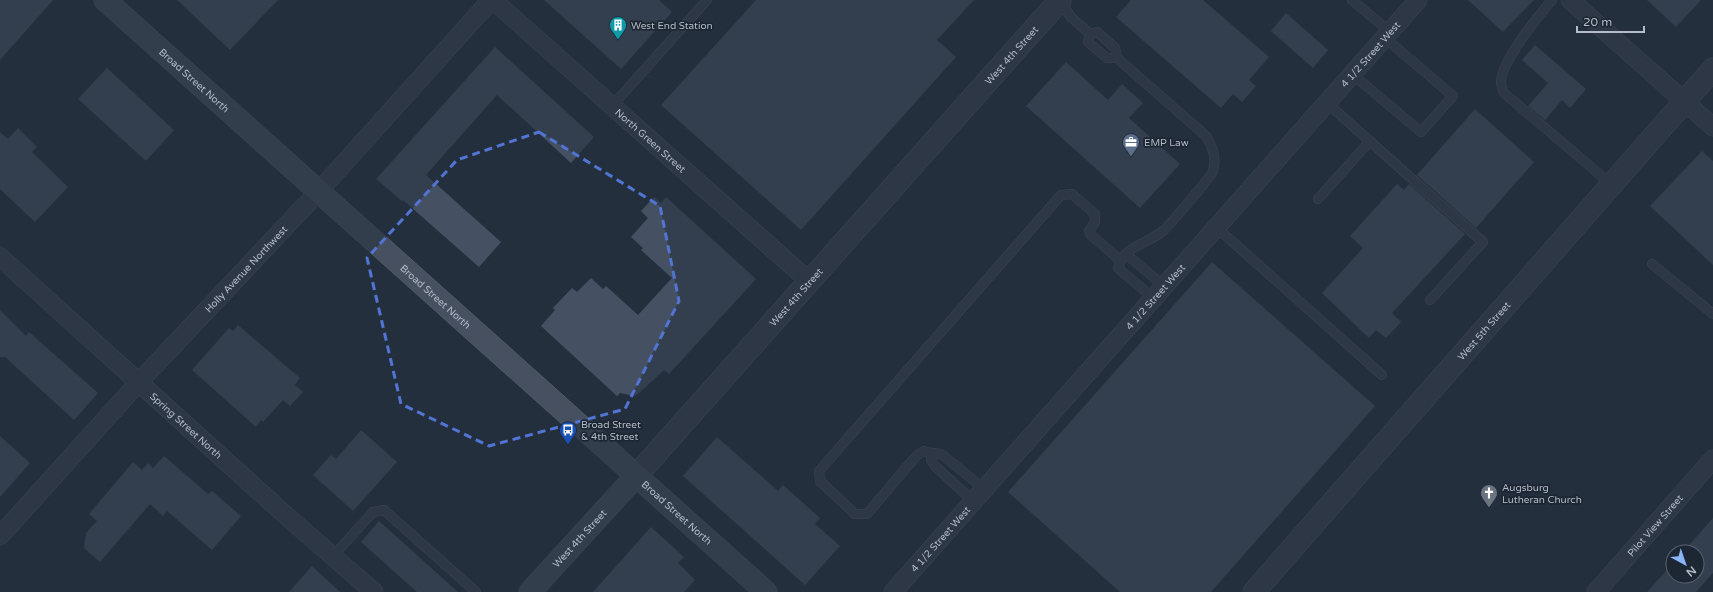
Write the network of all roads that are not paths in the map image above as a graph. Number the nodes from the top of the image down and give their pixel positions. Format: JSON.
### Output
{"nodes":[{"id":1,"x":105,"y":0,"type":"edge"},
{"id":2,"x":492,"y":0,"type":"edge"},
{"id":3,"x":707,"y":0,"type":"edge"},
{"id":4,"x":1059,"y":0,"type":"edge"},
{"id":5,"x":1352,"y":0,"type":"edge"},
{"id":6,"x":1418,"y":0,"type":"edge"},
{"id":7,"x":1552,"y":0,"type":"edge"},
{"id":8,"x":1570,"y":0,"type":"edge"},
{"id":9,"x":1090,"y":34,"type":"junction"},
{"id":10,"x":1387,"y":34,"type":"junction"},
{"id":11,"x":1117,"y":58,"type":"junction"},
{"id":12,"x":1713,"y":69,"type":"edge"},
{"id":13,"x":1352,"y":74,"type":"junction"},
{"id":14,"x":1685,"y":101,"type":"junction"},
{"id":15,"x":1327,"y":103,"type":"junction"},
{"id":16,"x":612,"y":106,"type":"junction"},
{"id":17,"x":1713,"y":126,"type":"edge"},
{"id":18,"x":1370,"y":141,"type":"junction"},
{"id":19,"x":1612,"y":184,"type":"junction"},
{"id":20,"x":319,"y":191,"type":"junction"},
{"id":21,"x":1318,"y":200,"type":"dead end"},
{"id":22,"x":1216,"y":227,"type":"junction"},
{"id":23,"x":0,"y":257,"type":"edge"},
{"id":24,"x":1121,"y":261,"type":"junction"},
{"id":25,"x":1652,"y":264,"type":"dead end"},
{"id":26,"x":809,"y":282,"type":"junction"},
{"id":27,"x":1159,"y":292,"type":"junction"},
{"id":28,"x":1430,"y":300,"type":"dead end"},
{"id":29,"x":1713,"y":314,"type":"edge"},
{"id":30,"x":1382,"y":375,"type":"dead end"},
{"id":31,"x":139,"y":382,"type":"junction"},
{"id":32,"x":932,"y":454,"type":"junction"},
{"id":33,"x":1713,"y":459,"type":"edge"},
{"id":34,"x":636,"y":476,"type":"junction"},
{"id":35,"x":978,"y":495,"type":"junction"},
{"id":36,"x":0,"y":536,"type":"edge"},
{"id":37,"x":333,"y":556,"type":"junction"},
{"id":38,"x":1260,"y":590,"type":"edge"},
{"id":39,"x":374,"y":592,"type":"edge"},
{"id":40,"x":476,"y":592,"type":"edge"},
{"id":41,"x":530,"y":592,"type":"edge"},
{"id":42,"x":766,"y":592,"type":"edge"},
{"id":43,"x":893,"y":592,"type":"edge"},
{"id":44,"x":1596,"y":592,"type":"edge"}],
"edges":[{"from":1,"to":20,"type":"main road","name":"Broad Street North"},
{"from":2,"to":16,"type":"street","name":"North Green Street"},
{"from":2,"to":20,"type":"street","name":"Holly Avenue Northwest"},
{"from":3,"to":16,"type":"lane"},
{"from":4,"to":9,"type":"lane"},
{"from":4,"to":26,"type":"street","name":"West 4th Street"},
{"from":5,"to":10,"type":"lane"},
{"from":6,"to":10,"type":"street","name":"4 1/2 Street West"},
{"from":7,"to":19,"type":"lane"},
{"from":8,"to":14,"type":"street"},
{"from":9,"to":11,"type":"lane"},
{"from":9,"to":11,"type":"lane"},
{"from":10,"to":13,"type":"street","name":"4 1/2 Street West"},
{"from":10,"to":13,"type":"lane"},
{"from":11,"to":24,"type":"lane"},
{"from":12,"to":14,"type":"street","name":"West 5th Street"},
{"from":13,"to":15,"type":"street","name":"4 1/2 Street West"},
{"from":14,"to":17,"type":"street"},
{"from":14,"to":19,"type":"street","name":"West 5th Street"},
{"from":15,"to":18,"type":"lane"},
{"from":15,"to":22,"type":"street","name":"4 1/2 Street West"},
{"from":16,"to":26,"type":"street","name":"North Green Street"},
{"from":18,"to":21,"type":"lane"},
{"from":18,"to":28,"type":"lane"},
{"from":19,"to":38,"type":"street","name":"West 5th Street"},
{"from":20,"to":31,"type":"street","name":"Holly Avenue Northwest"},
{"from":20,"to":34,"type":"main road","name":"Broad Street North"},
{"from":22,"to":27,"type":"street","name":"4 1/2 Street West"},
{"from":22,"to":30,"type":"lane"},
{"from":23,"to":31,"type":"street","name":"Spring Street North"},
{"from":24,"to":27,"type":"lane"},
{"from":24,"to":27,"type":"lane"},
{"from":24,"to":32,"type":"lane"},
{"from":25,"to":29,"type":"lane"},
{"from":26,"to":34,"type":"street","name":"West 4th Street"},
{"from":27,"to":35,"type":"street","name":"4 1/2 Street West"},
{"from":31,"to":36,"type":"street","name":"Holly Avenue Northwest"},
{"from":31,"to":37,"type":"street","name":"Spring Street North"},
{"from":32,"to":35,"type":"lane"},
{"from":32,"to":35,"type":"lane"},
{"from":33,"to":44,"type":"street","name":"Pilot View Street"},
{"from":34,"to":41,"type":"main road","name":"West 4th Street"},
{"from":34,"to":42,"type":"main road","name":"Broad Street North"},
{"from":35,"to":43,"type":"street","name":"4 1/2 Street West"},
{"from":37,"to":39,"type":"street","name":"Spring Street North"},
{"from":37,"to":40,"type":"lane"}]}
